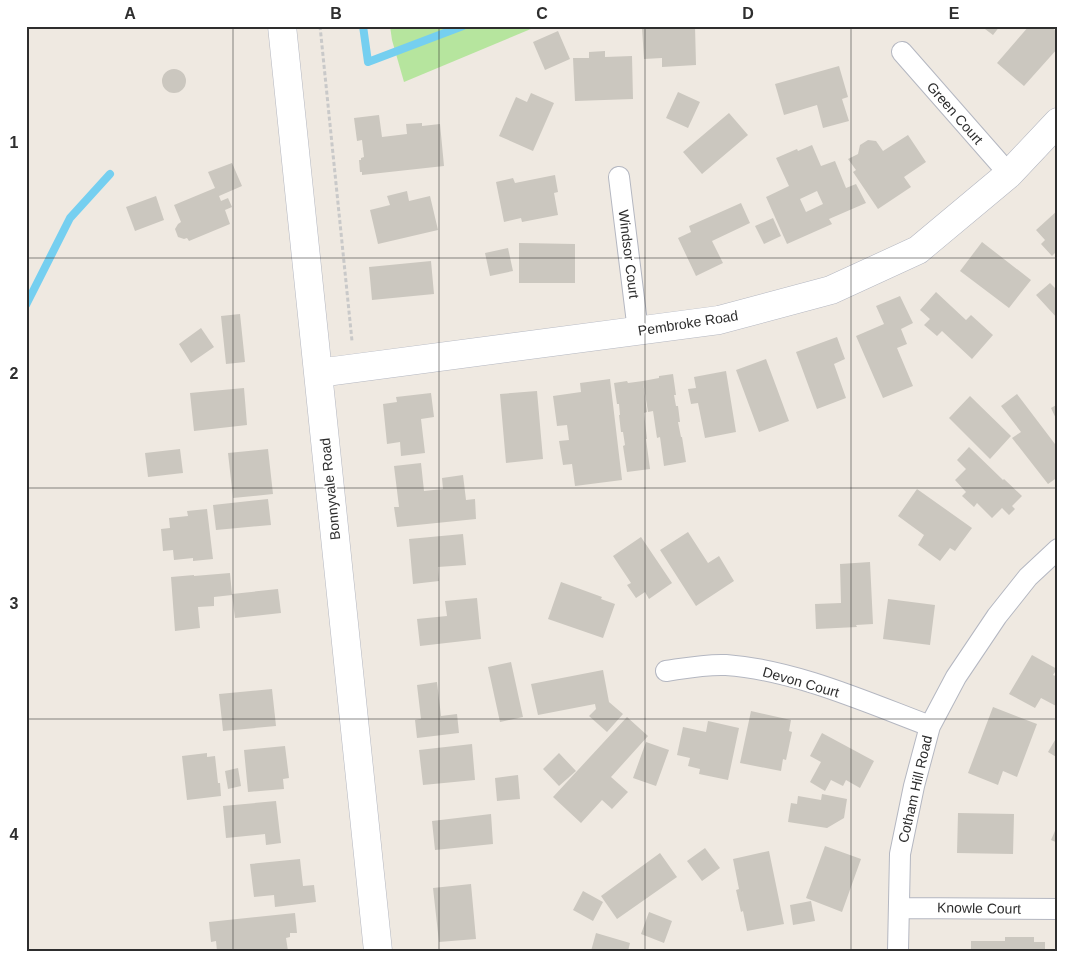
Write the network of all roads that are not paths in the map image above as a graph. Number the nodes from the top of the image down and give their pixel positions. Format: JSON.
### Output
{"nodes":[{"id":1,"x":282,"y":26,"type":"edge"},
{"id":2,"x":902,"y":52,"type":"dead end"},
{"id":3,"x":1058,"y":122,"type":"edge"},
{"id":4,"x":1009,"y":174,"type":"junction"},
{"id":5,"x":619,"y":177,"type":"dead end"},
{"id":6,"x":638,"y":331,"type":"junction"},
{"id":7,"x":318,"y":372,"type":"junction"},
{"id":8,"x":1058,"y":549,"type":"edge"},
{"id":9,"x":666,"y":671,"type":"dead end"},
{"id":10,"x":930,"y":726,"type":"junction"},
{"id":11,"x":900,"y":908,"type":"junction"},
{"id":12,"x":1058,"y":910,"type":"edge"},
{"id":13,"x":378,"y":951,"type":"edge"},
{"id":14,"x":898,"y":951,"type":"edge"}],
"edges":[{"from":1,"to":7,"type":"street","name":"Bonnyvale Road"},
{"from":2,"to":4,"type":"street","name":"Green Court"},
{"from":3,"to":4,"type":"street","name":"Pembroke Road"},
{"from":4,"to":6,"type":"street","name":"Pembroke Road"},
{"from":5,"to":6,"type":"street","name":"Windsor Court"},
{"from":6,"to":7,"type":"street","name":"Pembroke Road"},
{"from":7,"to":13,"type":"street","name":"Bonnyvale Road"},
{"from":8,"to":10,"type":"street","name":"Cotham Hill Road"},
{"from":9,"to":10,"type":"street","name":"Devon Court"},
{"from":10,"to":11,"type":"street","name":"Cotham Hill Road"},
{"from":11,"to":12,"type":"street","name":"Knowle Court"},
{"from":11,"to":14,"type":"street","name":"Cotham Hill Road"}]}
